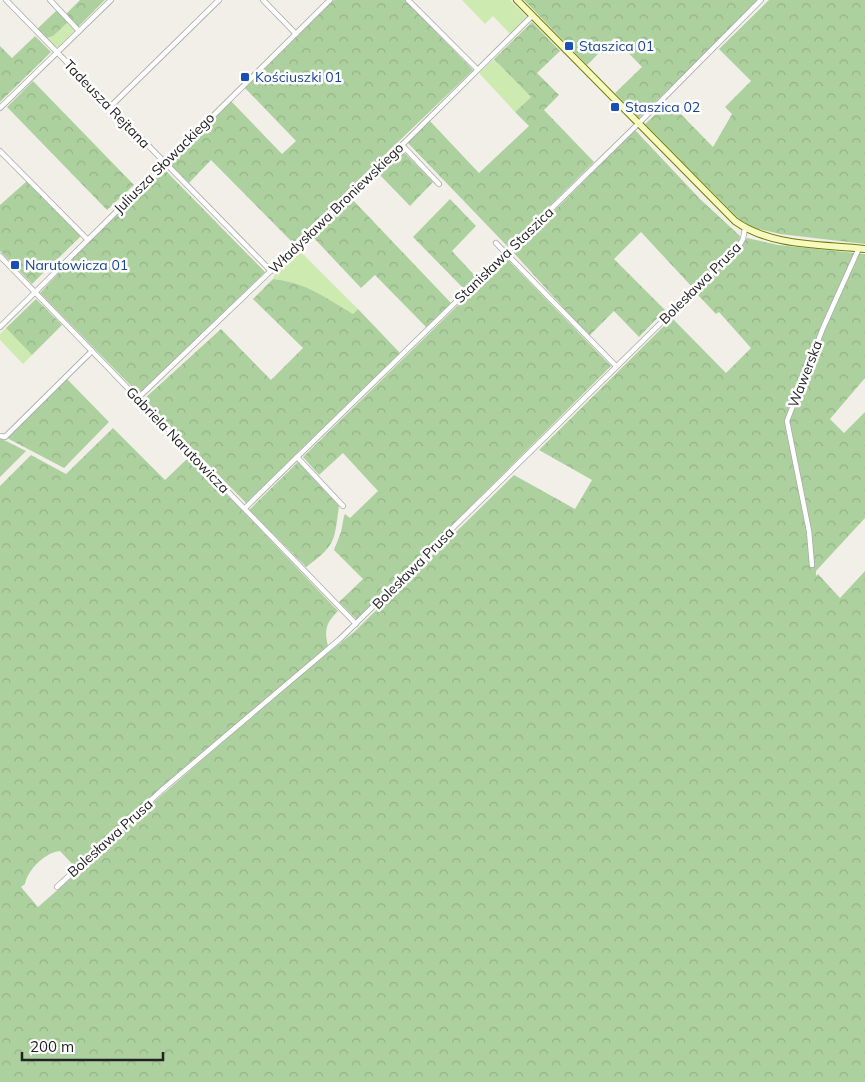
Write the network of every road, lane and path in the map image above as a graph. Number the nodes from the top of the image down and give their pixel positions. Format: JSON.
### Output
{"nodes":[{"id":1,"x":6,"y":0,"type":"edge"},
{"id":2,"x":50,"y":0,"type":"edge"},
{"id":3,"x":111,"y":0,"type":"edge"},
{"id":4,"x":219,"y":0,"type":"edge"},
{"id":5,"x":263,"y":0,"type":"edge"},
{"id":6,"x":330,"y":0,"type":"edge"},
{"id":7,"x":408,"y":0,"type":"edge"},
{"id":8,"x":517,"y":0,"type":"edge"},
{"id":9,"x":761,"y":0,"type":"edge"},
{"id":10,"x":532,"y":16,"type":"junction"},
{"id":11,"x":79,"y":31,"type":"junction"},
{"id":12,"x":296,"y":34,"type":"junction"},
{"id":13,"x":57,"y":53,"type":"junction"},
{"id":14,"x":477,"y":69,"type":"junction"},
{"id":15,"x":110,"y":106,"type":"junction"},
{"id":16,"x":0,"y":108,"type":"edge"},
{"id":17,"x":638,"y":124,"type":"junction"},
{"id":18,"x":402,"y":145,"type":"junction"},
{"id":19,"x":0,"y":151,"type":"edge"},
{"id":20,"x":164,"y":163,"type":"junction"},
{"id":21,"x":439,"y":184,"type":"dead end"},
{"id":22,"x":745,"y":228,"type":"junction"},
{"id":23,"x":87,"y":239,"type":"junction"},
{"id":24,"x":496,"y":243,"type":"dead end"},
{"id":25,"x":862,"y":248,"type":"edge"},
{"id":26,"x":506,"y":252,"type":"junction"},
{"id":27,"x":0,"y":256,"type":"edge"},
{"id":28,"x":271,"y":271,"type":"junction"},
{"id":29,"x":36,"y":292,"type":"junction"},
{"id":30,"x":0,"y":327,"type":"edge"},
{"id":31,"x":92,"y":351,"type":"junction"},
{"id":32,"x":616,"y":366,"type":"junction"},
{"id":33,"x":137,"y":398,"type":"junction"},
{"id":34,"x":2,"y":436,"type":"edge"},
{"id":35,"x":297,"y":456,"type":"junction"},
{"id":36,"x":343,"y":506,"type":"dead end"},
{"id":37,"x":245,"y":508,"type":"junction"},
{"id":38,"x":812,"y":565,"type":"dead end"},
{"id":39,"x":356,"y":624,"type":"junction"},
{"id":40,"x":57,"y":887,"type":"dead end"}],
"edges":[{"from":1,"to":13,"type":"street","name":"Tadeusza Rejtana"},
{"from":2,"to":11,"type":"street"},
{"from":3,"to":11,"type":"street"},
{"from":4,"to":15,"type":"street"},
{"from":5,"to":12,"type":"street"},
{"from":6,"to":12,"type":"street","name":"Juliusza Słowackiego"},
{"from":7,"to":14,"type":"street"},
{"from":8,"to":10,"type":"street"},
{"from":9,"to":17,"type":"street","name":"Stanisława Staszica"},
{"from":10,"to":14,"type":"street","name":"Władysława Broniewskiego"},
{"from":10,"to":17,"type":"street"},
{"from":11,"to":13,"type":"street"},
{"from":12,"to":20,"type":"street","name":"Juliusza Słowackiego"},
{"from":13,"to":15,"type":"street","name":"Tadeusza Rejtana"},
{"from":13,"to":16,"type":"street"},
{"from":14,"to":18,"type":"street","name":"Władysława Broniewskiego"},
{"from":15,"to":20,"type":"street","name":"Tadeusza Rejtana"},
{"from":17,"to":22,"type":"street"},
{"from":17,"to":26,"type":"street","name":"Stanisława Staszica"},
{"from":18,"to":21,"type":"street"},
{"from":18,"to":28,"type":"street","name":"Władysława Broniewskiego"},
{"from":19,"to":23,"type":"street"},
{"from":20,"to":23,"type":"street","name":"Juliusza Słowackiego"},
{"from":20,"to":28,"type":"street","name":"Tadeusza Rejtana"},
{"from":22,"to":25,"type":"street"},
{"from":22,"to":32,"type":"street","name":"Bolesława Prusa"},
{"from":23,"to":29,"type":"street","name":"Juliusza Słowackiego"},
{"from":24,"to":26,"type":"street"},
{"from":25,"to":38,"type":"street","name":"Wawerska"},
{"from":26,"to":32,"type":"street"},
{"from":26,"to":35,"type":"street","name":"Stanisława Staszica"},
{"from":27,"to":29,"type":"street","name":"Gabriela Narutowicza"},
{"from":28,"to":33,"type":"street","name":"Władysława Broniewskiego"},
{"from":29,"to":30,"type":"street","name":"Juliusza Słowackiego"},
{"from":29,"to":31,"type":"street","name":"Gabriela Narutowicza"},
{"from":31,"to":33,"type":"street","name":"Gabriela Narutowicza"},
{"from":31,"to":34,"type":"street"},
{"from":32,"to":39,"type":"street","name":"Bolesława Prusa"},
{"from":33,"to":37,"type":"street","name":"Gabriela Narutowicza"},
{"from":35,"to":36,"type":"street"},
{"from":35,"to":37,"type":"street","name":"Stanisława Staszica"},
{"from":37,"to":39,"type":"street","name":"Gabriela Narutowicza"},
{"from":39,"to":40,"type":"street","name":"Bolesława Prusa"}]}
